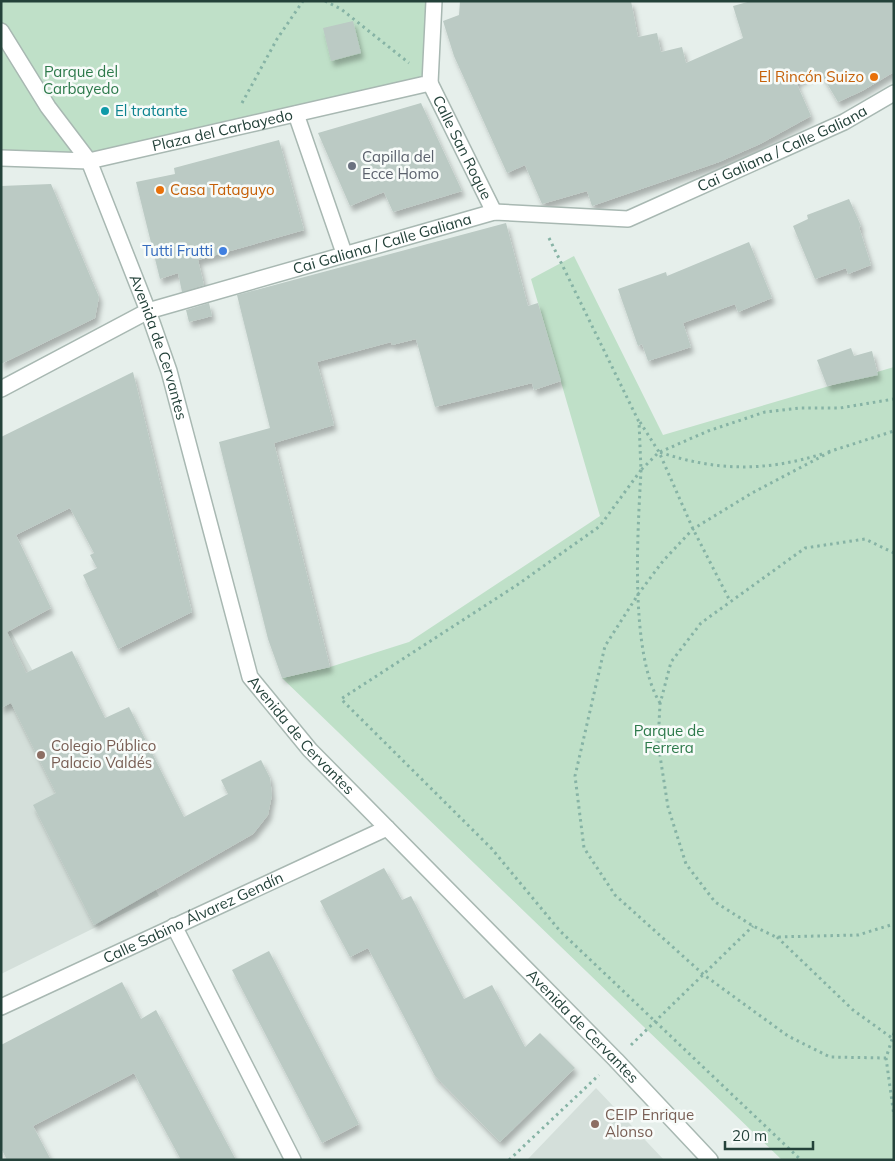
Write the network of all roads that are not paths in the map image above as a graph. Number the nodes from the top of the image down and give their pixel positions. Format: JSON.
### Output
{"nodes":[{"id":1,"x":434,"y":1,"type":"edge"},
{"id":2,"x":1,"y":31,"type":"edge"},
{"id":3,"x":430,"y":83,"type":"junction"},
{"id":4,"x":894,"y":93,"type":"edge"},
{"id":5,"x":296,"y":114,"type":"junction"},
{"id":6,"x":1,"y":158,"type":"edge"},
{"id":7,"x":89,"y":161,"type":"junction"},
{"id":8,"x":494,"y":212,"type":"junction"},
{"id":9,"x":344,"y":253,"type":"junction"},
{"id":10,"x":148,"y":311,"type":"junction"},
{"id":11,"x":1,"y":389,"type":"edge"},
{"id":12,"x":387,"y":828,"type":"junction"},
{"id":13,"x":174,"y":926,"type":"junction"},
{"id":14,"x":1,"y":1007,"type":"edge"},
{"id":15,"x":293,"y":1160,"type":"edge"},
{"id":16,"x":710,"y":1160,"type":"edge"}],
"edges":[{"from":1,"to":3,"type":"street"},
{"from":2,"to":7,"type":"street"},
{"from":3,"to":5,"type":"street","name":"Plaza del Carbayedo"},
{"from":3,"to":8,"type":"street","name":"Calle San Roque"},
{"from":4,"to":8,"type":"street","name":"Cai Galiana / Calle Galiana"},
{"from":5,"to":7,"type":"street","name":"Plaza del Carbayedo"},
{"from":5,"to":9,"type":"street"},
{"from":6,"to":7,"type":"street","name":"Plaza del Carbayedo"},
{"from":7,"to":10,"type":"street","name":"Avenida de Cervantes"},
{"from":8,"to":9,"type":"street","name":"Cai Galiana / Calle Galiana"},
{"from":9,"to":10,"type":"street","name":"Cai Galiana / Calle Galiana"},
{"from":10,"to":11,"type":"street","name":"Cai Galiana / Calle Galiana"},
{"from":10,"to":12,"type":"street","name":"Avenida de Cervantes"},
{"from":12,"to":13,"type":"street","name":"Calle Sabino Álvarez Gendín"},
{"from":12,"to":16,"type":"street","name":"Avenida de Cervantes"},
{"from":13,"to":14,"type":"street","name":"Calle Sabino Álvarez Gendín"},
{"from":13,"to":15,"type":"street"}]}
